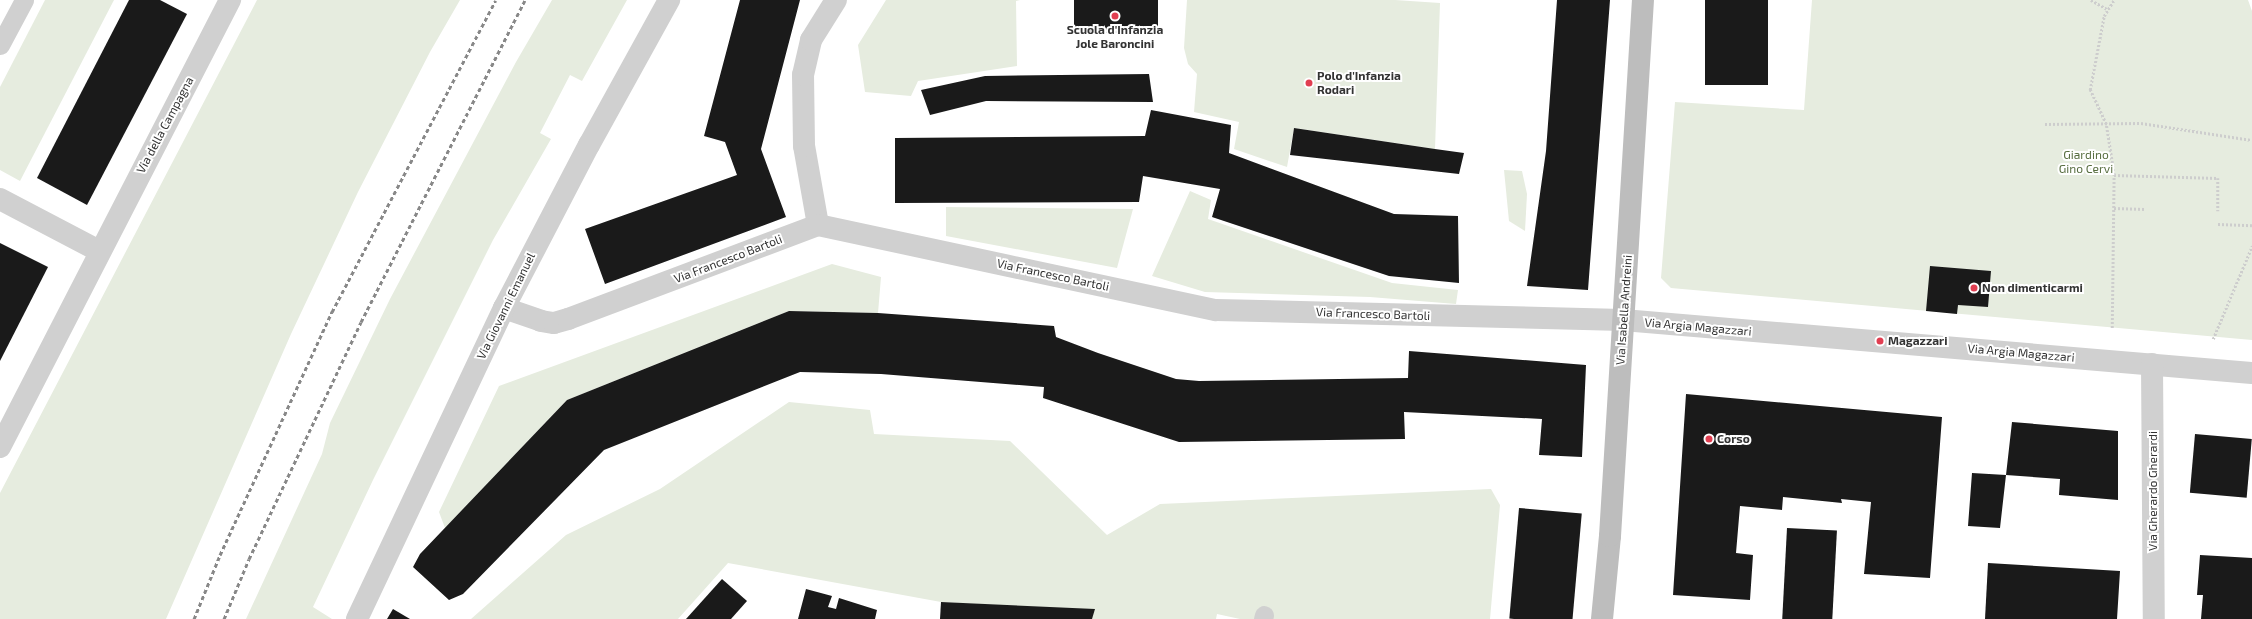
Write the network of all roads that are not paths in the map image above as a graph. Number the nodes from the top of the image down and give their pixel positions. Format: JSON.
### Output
{"nodes":[{"id":1,"x":24,"y":0,"type":"edge"},
{"id":2,"x":230,"y":0,"type":"edge"},
{"id":3,"x":669,"y":0,"type":"edge"},
{"id":4,"x":836,"y":0,"type":"edge"},
{"id":5,"x":1643,"y":0,"type":"edge"},
{"id":6,"x":0,"y":45,"type":"edge"},
{"id":7,"x":0,"y":199,"type":"edge"},
{"id":8,"x":818,"y":226,"type":"junction"},
{"id":9,"x":100,"y":250,"type":"junction"},
{"id":10,"x":504,"y":308,"type":"junction"},
{"id":11,"x":1623,"y":320,"type":"junction"},
{"id":12,"x":2152,"y":364,"type":"junction"},
{"id":13,"x":2252,"y":373,"type":"edge"},
{"id":14,"x":0,"y":447,"type":"edge"},
{"id":15,"x":357,"y":619,"type":"edge"},
{"id":16,"x":1602,"y":619,"type":"edge"},
{"id":17,"x":2154,"y":619,"type":"edge"}],
"edges":[{"from":1,"to":6,"type":"lane"},
{"from":2,"to":9,"type":"street","name":"Via della Campagna"},
{"from":3,"to":10,"type":"street","name":"Via Giovanni Emanuel"},
{"from":4,"to":8,"type":"street"},
{"from":5,"to":11,"type":"main road","name":"Via Isabella Andreini"},
{"from":7,"to":9,"type":"street"},
{"from":8,"to":10,"type":"street","name":"Via Francesco Bartoli"},
{"from":8,"to":11,"type":"street","name":"Via Francesco Bartoli"},
{"from":9,"to":14,"type":"street","name":"Via della Campagna"},
{"from":10,"to":15,"type":"street","name":"Via Giovanni Emanuel"},
{"from":11,"to":12,"type":"street","name":"Via Argia Magazzari"},
{"from":11,"to":16,"type":"main road","name":"Via Isabella Andreini"},
{"from":12,"to":13,"type":"street","name":"Via Argia Magazzari"},
{"from":12,"to":17,"type":"street","name":"Via Gherardo Gherardi"}]}
